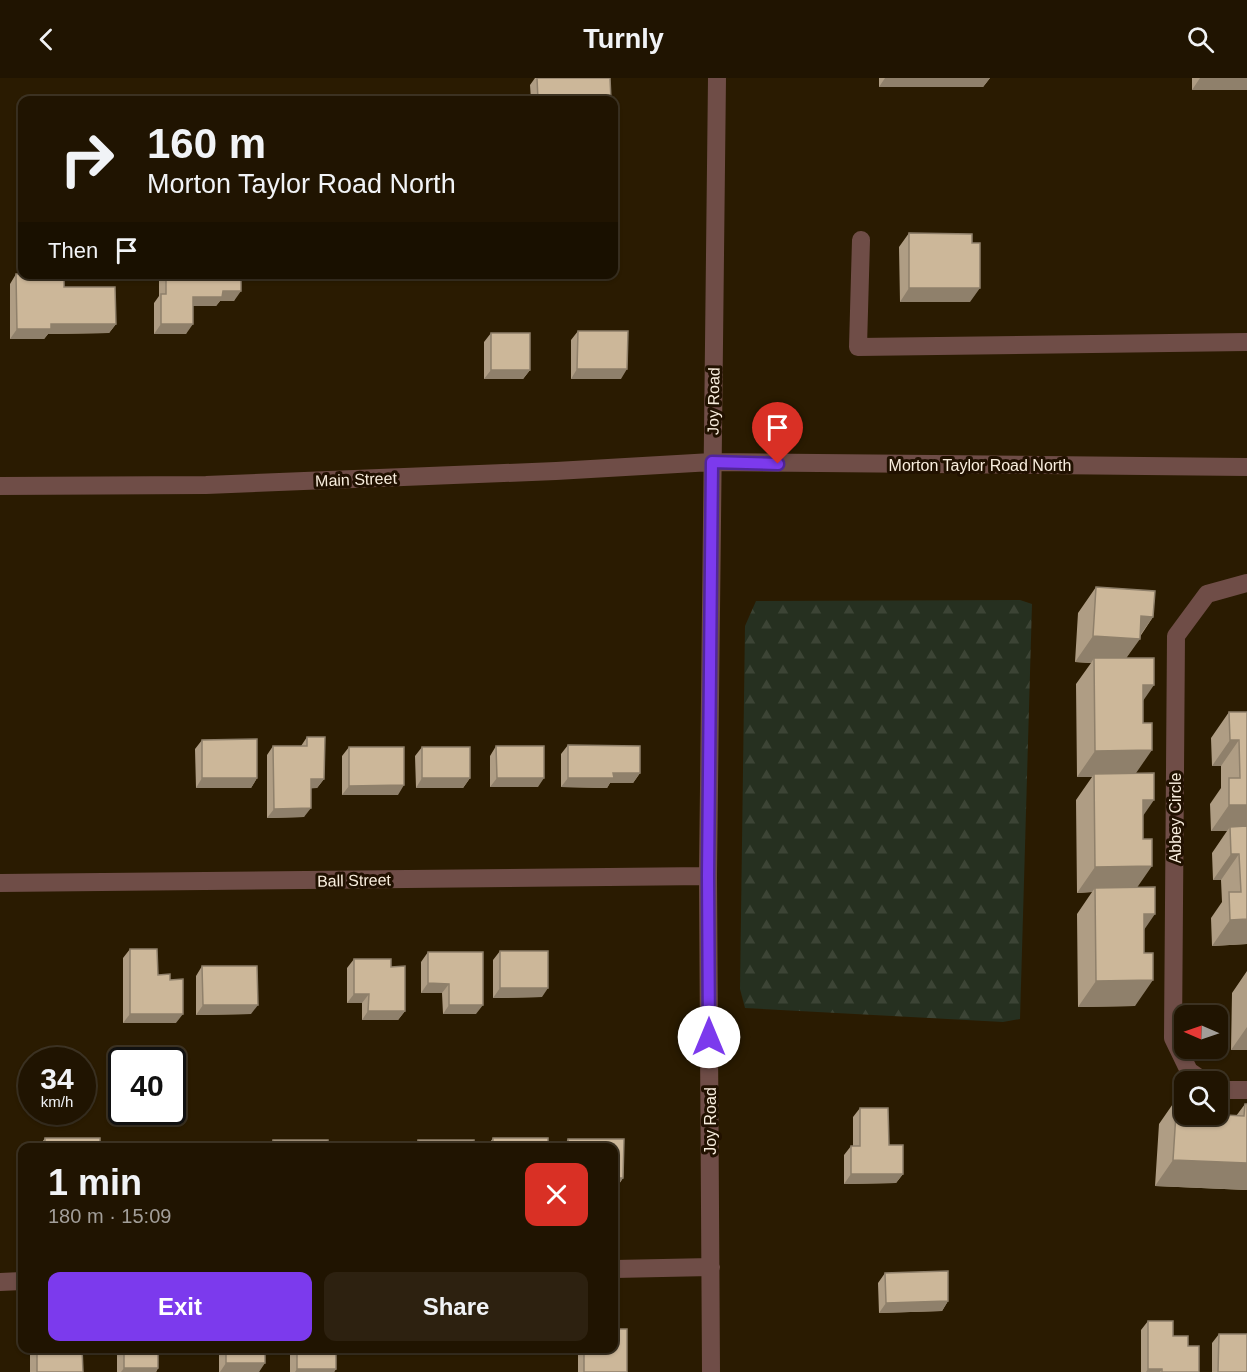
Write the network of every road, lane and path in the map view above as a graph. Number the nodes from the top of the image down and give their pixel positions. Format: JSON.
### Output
{"nodes":[{"id":1,"x":717,"y":78,"type":"edge"},
{"id":2,"x":861,"y":240,"type":"dead end"},
{"id":3,"x":1247,"y":342,"type":"edge"},
{"id":4,"x":712,"y":462,"type":"junction"},
{"id":5,"x":1247,"y":466,"type":"edge"},
{"id":6,"x":0,"y":486,"type":"edge"},
{"id":7,"x":1247,"y":583,"type":"edge"},
{"id":8,"x":708,"y":876,"type":"junction"},
{"id":9,"x":0,"y":883,"type":"edge"},
{"id":10,"x":1189,"y":1071,"type":"edge"},
{"id":11,"x":1228,"y":1090,"type":"edge"},
{"id":12,"x":1247,"y":1090,"type":"edge"},
{"id":13,"x":711,"y":1267,"type":"junction"},
{"id":14,"x":618,"y":1269,"type":"edge"},
{"id":15,"x":18,"y":1281,"type":"edge"},
{"id":16,"x":0,"y":1282,"type":"edge"},
{"id":17,"x":711,"y":1372,"type":"edge"}],
"edges":[{"from":1,"to":4,"type":"street","name":"Joy Road"},
{"from":2,"to":3,"type":"street"},
{"from":4,"to":5,"type":"street","name":"Morton Taylor Road North"},
{"from":4,"to":6,"type":"street","name":"Main Street"},
{"from":4,"to":8,"type":"street","name":"Joy Road"},
{"from":7,"to":10,"type":"street","name":"Abbey Circle"},
{"from":8,"to":9,"type":"street","name":"Ball Street"},
{"from":8,"to":13,"type":"street","name":"Joy Road"},
{"from":11,"to":12,"type":"street"},
{"from":13,"to":14,"type":"street"},
{"from":13,"to":17,"type":"street","name":"Joy Road"},
{"from":15,"to":16,"type":"street"}]}
